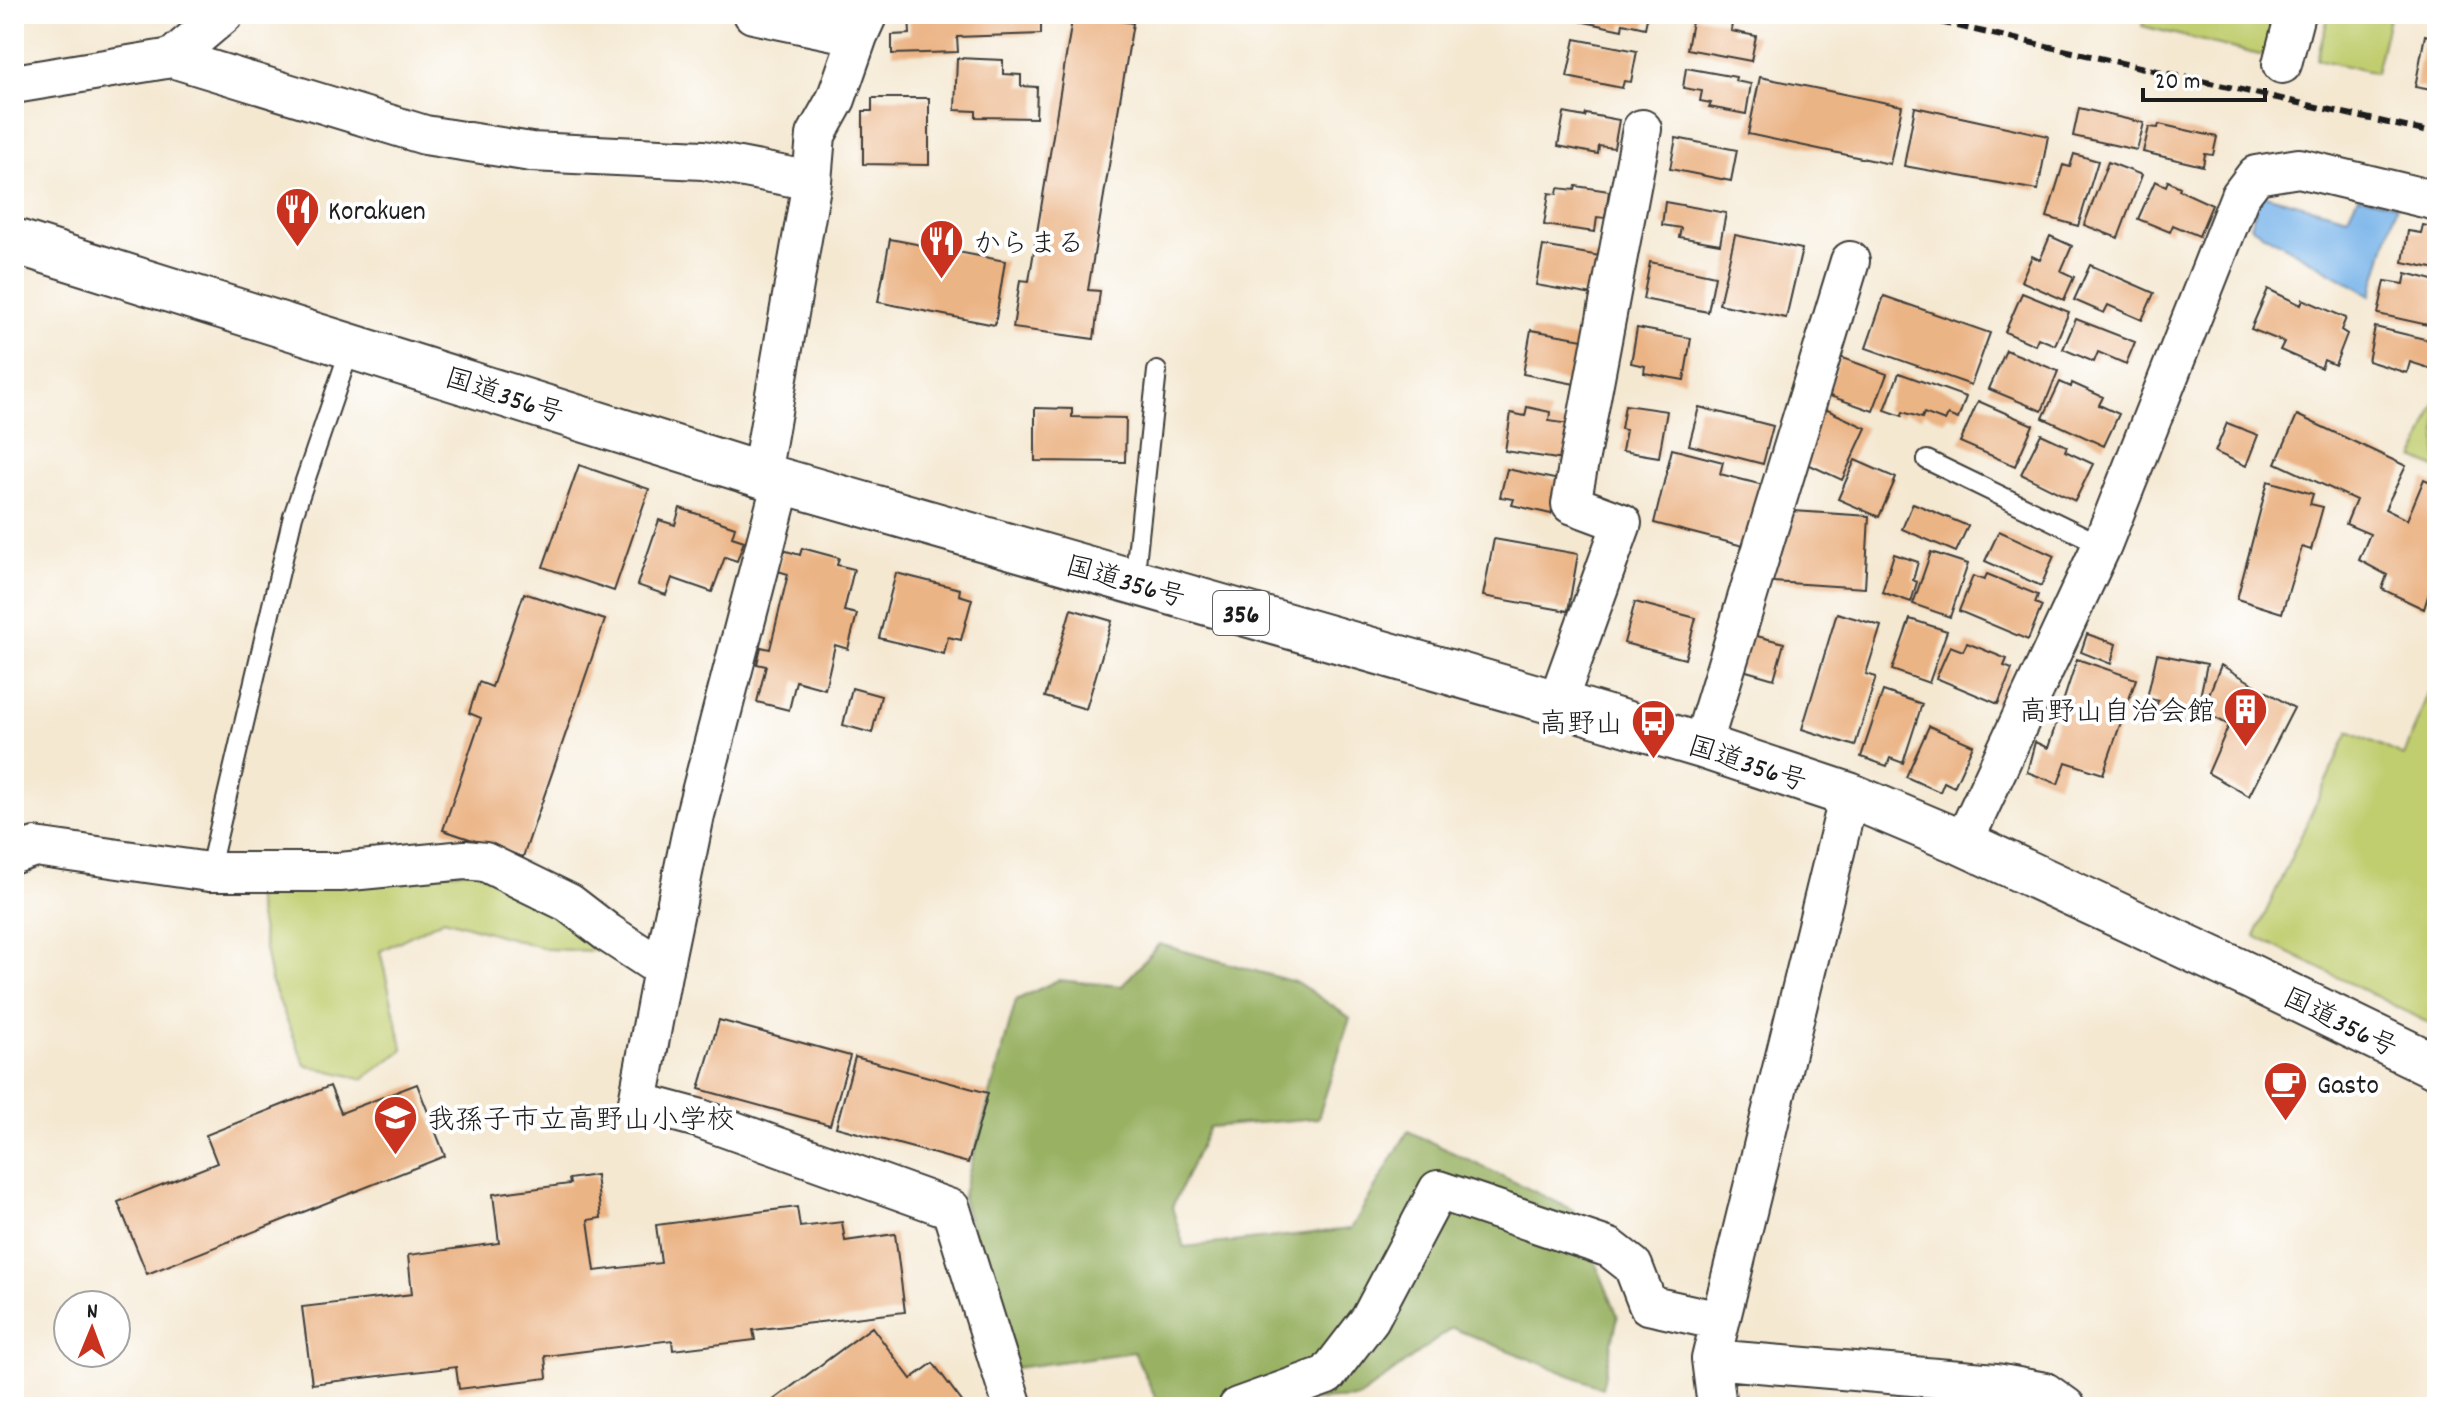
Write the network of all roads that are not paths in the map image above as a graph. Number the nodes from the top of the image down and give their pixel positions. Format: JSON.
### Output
{"nodes":[{"id":1,"x":224,"y":14,"type":"edge"},
{"id":2,"x":753,"y":14,"type":"edge"},
{"id":3,"x":2295,"y":14,"type":"edge"},
{"id":4,"x":863,"y":25,"type":"edge"},
{"id":5,"x":172,"y":58,"type":"junction"},
{"id":6,"x":2282,"y":64,"type":"dead end"},
{"id":7,"x":14,"y":84,"type":"edge"},
{"id":8,"x":1642,"y":129,"type":"dead end"},
{"id":9,"x":812,"y":181,"type":"junction"},
{"id":10,"x":2437,"y":201,"type":"edge"},
{"id":11,"x":14,"y":241,"type":"edge"},
{"id":12,"x":1850,"y":261,"type":"dead end"},
{"id":13,"x":351,"y":346,"type":"junction"},
{"id":14,"x":1157,"y":371,"type":"dead end"},
{"id":15,"x":1927,"y":460,"type":"dead end"},
{"id":16,"x":772,"y":478,"type":"junction"},
{"id":17,"x":2102,"y":545,"type":"junction"},
{"id":18,"x":1134,"y":582,"type":"junction"},
{"id":19,"x":1557,"y":703,"type":"junction"},
{"id":20,"x":1702,"y":746,"type":"junction"},
{"id":21,"x":1849,"y":795,"type":"junction"},
{"id":22,"x":1963,"y":843,"type":"junction"},
{"id":23,"x":14,"y":854,"type":"edge"},
{"id":24,"x":209,"y":872,"type":"junction"},
{"id":25,"x":663,"y":969,"type":"junction"},
{"id":26,"x":2437,"y":1067,"type":"edge"},
{"id":27,"x":1720,"y":1321,"type":"junction"},
{"id":28,"x":1711,"y":1359,"type":"junction"},
{"id":29,"x":2059,"y":1405,"type":"edge"},
{"id":30,"x":1013,"y":1407,"type":"edge"},
{"id":31,"x":1238,"y":1407,"type":"edge"},
{"id":32,"x":1717,"y":1407,"type":"edge"}],
"edges":[{"from":1,"to":5,"type":"street"},
{"from":2,"to":4,"type":"street"},
{"from":3,"to":6,"type":"street"},
{"from":4,"to":9,"type":"street"},
{"from":5,"to":7,"type":"street"},
{"from":5,"to":9,"type":"street"},
{"from":8,"to":19,"type":"street"},
{"from":9,"to":16,"type":"street"},
{"from":10,"to":17,"type":"street"},
{"from":11,"to":13,"type":"highway","name":"国道356号","number":"356"},
{"from":12,"to":20,"type":"street"},
{"from":13,"to":16,"type":"highway","name":"国道356号","number":"356"},
{"from":13,"to":24,"type":"lane"},
{"from":14,"to":18,"type":"lane"},
{"from":15,"to":17,"type":"lane"},
{"from":16,"to":18,"type":"highway","name":"国道356号","number":"356"},
{"from":16,"to":25,"type":"street"},
{"from":17,"to":22,"type":"street"},
{"from":18,"to":19,"type":"highway","name":"国道356号","number":"356"},
{"from":19,"to":20,"type":"highway","name":"国道356号","number":"356"},
{"from":20,"to":21,"type":"highway","name":"国道356号","number":"356"},
{"from":21,"to":22,"type":"highway","name":"国道356号","number":"356"},
{"from":21,"to":27,"type":"street"},
{"from":22,"to":26,"type":"highway","name":"国道356号","number":"356"},
{"from":23,"to":24,"type":"street"},
{"from":24,"to":25,"type":"street"},
{"from":25,"to":30,"type":"street"},
{"from":27,"to":28,"type":"street"},
{"from":27,"to":31,"type":"street"},
{"from":28,"to":29,"type":"street"},
{"from":28,"to":32,"type":"street"}]}
